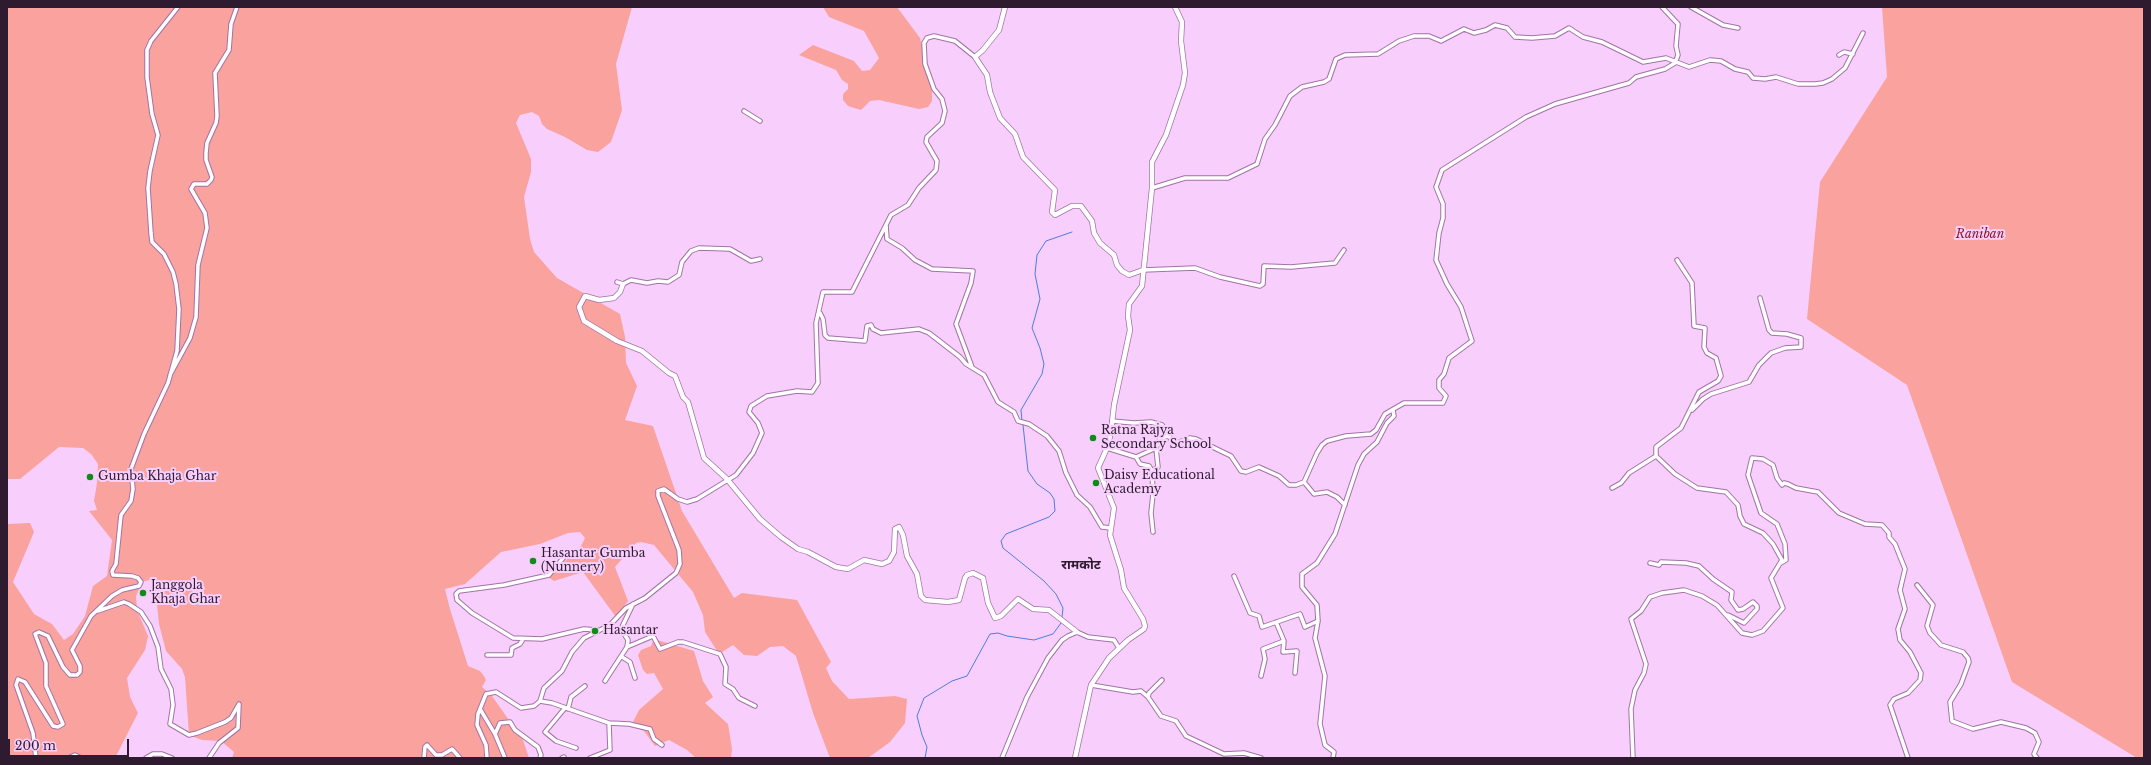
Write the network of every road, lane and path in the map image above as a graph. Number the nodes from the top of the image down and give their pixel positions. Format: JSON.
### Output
{"nodes":[{"id":1,"x":178,"y":7,"type":"edge"},
{"id":2,"x":238,"y":7,"type":"edge"},
{"id":3,"x":1005,"y":7,"type":"edge"},
{"id":4,"x":1175,"y":7,"type":"edge"},
{"id":5,"x":1662,"y":7,"type":"edge"},
{"id":6,"x":1691,"y":7,"type":"edge"},
{"id":7,"x":1738,"y":28,"type":"dead end"},
{"id":8,"x":1863,"y":33,"type":"dead end"},
{"id":9,"x":1853,"y":54,"type":"junction"},
{"id":10,"x":1839,"y":55,"type":"dead end"},
{"id":11,"x":975,"y":57,"type":"junction"},
{"id":12,"x":1677,"y":62,"type":"junction"},
{"id":13,"x":744,"y":111,"type":"dead end"},
{"id":14,"x":760,"y":121,"type":"dead end"},
{"id":15,"x":1152,"y":188,"type":"junction"},
{"id":16,"x":886,"y":225,"type":"junction"},
{"id":17,"x":1344,"y":250,"type":"dead end"},
{"id":18,"x":760,"y":259,"type":"dead end"},
{"id":19,"x":1677,"y":260,"type":"dead end"},
{"id":20,"x":1143,"y":270,"type":"junction"},
{"id":21,"x":617,"y":282,"type":"dead end"},
{"id":22,"x":624,"y":284,"type":"junction"},
{"id":23,"x":1760,"y":298,"type":"dead end"},
{"id":24,"x":820,"y":313,"type":"junction"},
{"id":25,"x":972,"y":367,"type":"junction"},
{"id":26,"x":170,"y":375,"type":"junction"},
{"id":27,"x":1393,"y":410,"type":"junction"},
{"id":28,"x":1691,"y":411,"type":"junction"},
{"id":29,"x":1112,"y":421,"type":"junction"},
{"id":30,"x":1169,"y":436,"type":"junction"},
{"id":31,"x":1107,"y":448,"type":"junction"},
{"id":32,"x":1156,"y":448,"type":"junction"},
{"id":33,"x":1656,"y":456,"type":"junction"},
{"id":34,"x":1136,"y":457,"type":"junction"},
{"id":35,"x":1152,"y":471,"type":"junction"},
{"id":36,"x":727,"y":479,"type":"junction"},
{"id":37,"x":1304,"y":482,"type":"junction"},
{"id":38,"x":1612,"y":488,"type":"dead end"},
{"id":39,"x":1345,"y":505,"type":"junction"},
{"id":40,"x":1111,"y":528,"type":"junction"},
{"id":41,"x":1153,"y":532,"type":"dead end"},
{"id":42,"x":564,"y":557,"type":"dead end"},
{"id":43,"x":1650,"y":563,"type":"dead end"},
{"id":44,"x":1781,"y":563,"type":"junction"},
{"id":45,"x":1234,"y":576,"type":"dead end"},
{"id":46,"x":1917,"y":585,"type":"dead end"},
{"id":47,"x":633,"y":603,"type":"junction"},
{"id":48,"x":97,"y":612,"type":"junction"},
{"id":49,"x":1727,"y":615,"type":"junction"},
{"id":50,"x":1318,"y":621,"type":"junction"},
{"id":51,"x":1276,"y":622,"type":"junction"},
{"id":52,"x":597,"y":630,"type":"junction"},
{"id":53,"x":1077,"y":632,"type":"junction"},
{"id":54,"x":523,"y":639,"type":"junction"},
{"id":55,"x":1284,"y":641,"type":"junction"},
{"id":56,"x":627,"y":647,"type":"junction"},
{"id":57,"x":1119,"y":648,"type":"junction"},
{"id":58,"x":487,"y":655,"type":"dead end"},
{"id":59,"x":622,"y":657,"type":"junction"},
{"id":60,"x":1295,"y":673,"type":"dead end"},
{"id":61,"x":1261,"y":676,"type":"dead end"},
{"id":62,"x":635,"y":678,"type":"dead end"},
{"id":63,"x":1162,"y":680,"type":"dead end"},
{"id":64,"x":605,"y":681,"type":"dead end"},
{"id":65,"x":1091,"y":685,"type":"junction"},
{"id":66,"x":585,"y":686,"type":"dead end"},
{"id":67,"x":1148,"y":697,"type":"junction"},
{"id":68,"x":540,"y":701,"type":"junction"},
{"id":69,"x":755,"y":706,"type":"dead end"},
{"id":70,"x":480,"y":709,"type":"junction"},
{"id":71,"x":566,"y":709,"type":"junction"},
{"id":72,"x":609,"y":723,"type":"junction"},
{"id":73,"x":494,"y":734,"type":"junction"},
{"id":74,"x":662,"y":745,"type":"dead end"},
{"id":75,"x":576,"y":748,"type":"dead end"},
{"id":76,"x":36,"y":758,"type":"edge"},
{"id":77,"x":68,"y":758,"type":"edge"},
{"id":78,"x":81,"y":758,"type":"edge"},
{"id":79,"x":146,"y":758,"type":"edge"},
{"id":80,"x":172,"y":758,"type":"edge"},
{"id":81,"x":209,"y":758,"type":"edge"},
{"id":82,"x":424,"y":758,"type":"edge"},
{"id":83,"x":460,"y":758,"type":"edge"},
{"id":84,"x":487,"y":758,"type":"edge"},
{"id":85,"x":505,"y":758,"type":"edge"},
{"id":86,"x":541,"y":758,"type":"edge"},
{"id":87,"x":590,"y":758,"type":"edge"},
{"id":88,"x":1002,"y":758,"type":"edge"},
{"id":89,"x":1075,"y":758,"type":"edge"},
{"id":90,"x":1261,"y":758,"type":"edge"},
{"id":91,"x":1333,"y":758,"type":"edge"},
{"id":92,"x":1632,"y":758,"type":"edge"},
{"id":93,"x":1908,"y":758,"type":"edge"},
{"id":94,"x":2037,"y":758,"type":"edge"}],
"edges":[{"from":1,"to":26,"type":"street"},
{"from":2,"to":26,"type":"street"},
{"from":3,"to":11,"type":"street"},
{"from":4,"to":15,"type":"street"},
{"from":5,"to":12,"type":"street"},
{"from":6,"to":7,"type":"street"},
{"from":8,"to":9,"type":"street"},
{"from":9,"to":10,"type":"street"},
{"from":9,"to":12,"type":"street"},
{"from":11,"to":16,"type":"street"},
{"from":11,"to":20,"type":"street"},
{"from":12,"to":15,"type":"street"},
{"from":12,"to":27,"type":"street"},
{"from":13,"to":14,"type":"street"},
{"from":15,"to":20,"type":"street"},
{"from":16,"to":24,"type":"street"},
{"from":16,"to":25,"type":"street"},
{"from":17,"to":20,"type":"street"},
{"from":18,"to":22,"type":"street"},
{"from":19,"to":28,"type":"street"},
{"from":20,"to":29,"type":"street"},
{"from":21,"to":22,"type":"street"},
{"from":22,"to":36,"type":"street"},
{"from":23,"to":28,"type":"street"},
{"from":24,"to":25,"type":"street"},
{"from":24,"to":36,"type":"street"},
{"from":25,"to":40,"type":"street"},
{"from":26,"to":48,"type":"street"},
{"from":27,"to":37,"type":"street"},
{"from":27,"to":39,"type":"street"},
{"from":28,"to":33,"type":"street"},
{"from":29,"to":30,"type":"street"},
{"from":29,"to":31,"type":"street"},
{"from":30,"to":32,"type":"street"},
{"from":30,"to":37,"type":"street"},
{"from":31,"to":34,"type":"street"},
{"from":31,"to":40,"type":"street"},
{"from":32,"to":34,"type":"street"},
{"from":32,"to":35,"type":"street"},
{"from":33,"to":38,"type":"street"},
{"from":33,"to":44,"type":"street"},
{"from":34,"to":35,"type":"street"},
{"from":35,"to":41,"type":"street"},
{"from":36,"to":47,"type":"street"},
{"from":36,"to":53,"type":"street"},
{"from":37,"to":39,"type":"street"},
{"from":39,"to":50,"type":"street"},
{"from":40,"to":57,"type":"street"},
{"from":42,"to":54,"type":"street"},
{"from":43,"to":49,"type":"street"},
{"from":44,"to":49,"type":"street"},
{"from":44,"to":93,"type":"street"},
{"from":45,"to":51,"type":"street"},
{"from":46,"to":94,"type":"street"},
{"from":47,"to":52,"type":"street"},
{"from":47,"to":56,"type":"street"},
{"from":48,"to":76,"type":"street"},
{"from":48,"to":81,"type":"street"},
{"from":49,"to":92,"type":"street"},
{"from":50,"to":51,"type":"street"},
{"from":50,"to":91,"type":"street"},
{"from":51,"to":55,"type":"street"},
{"from":52,"to":54,"type":"street"},
{"from":52,"to":68,"type":"street"},
{"from":53,"to":57,"type":"street"},
{"from":53,"to":88,"type":"street"},
{"from":54,"to":58,"type":"street"},
{"from":55,"to":60,"type":"street"},
{"from":55,"to":61,"type":"street"},
{"from":56,"to":59,"type":"street"},
{"from":56,"to":69,"type":"street"},
{"from":57,"to":65,"type":"street"},
{"from":59,"to":62,"type":"street"},
{"from":59,"to":64,"type":"street"},
{"from":63,"to":67,"type":"street"},
{"from":65,"to":67,"type":"street"},
{"from":65,"to":89,"type":"street"},
{"from":66,"to":71,"type":"street"},
{"from":67,"to":90,"type":"street"},
{"from":68,"to":70,"type":"street"},
{"from":68,"to":71,"type":"street"},
{"from":70,"to":73,"type":"street"},
{"from":70,"to":84,"type":"street"},
{"from":71,"to":72,"type":"street"},
{"from":71,"to":75,"type":"street"},
{"from":72,"to":74,"type":"street"},
{"from":72,"to":87,"type":"street"},
{"from":73,"to":85,"type":"street"},
{"from":73,"to":86,"type":"street"},
{"from":77,"to":78,"type":"street"},
{"from":79,"to":80,"type":"street"},
{"from":82,"to":83,"type":"street"}]}
